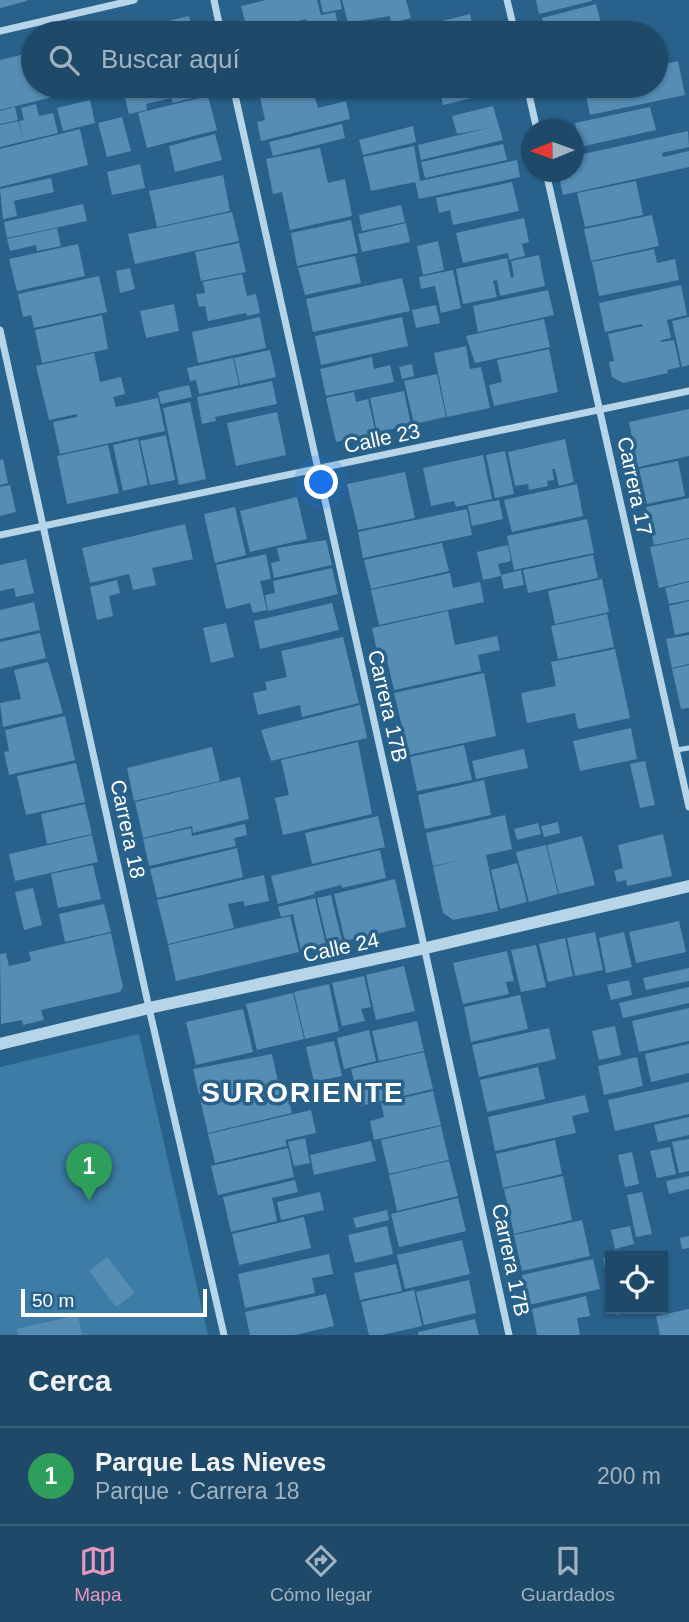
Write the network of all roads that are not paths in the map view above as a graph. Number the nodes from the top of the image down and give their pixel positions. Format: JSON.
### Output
{"nodes":[{"id":1,"x":134,"y":0,"type":"edge"},
{"id":2,"x":214,"y":0,"type":"edge"},
{"id":3,"x":507,"y":0,"type":"edge"},
{"id":4,"x":43,"y":21,"type":"edge"},
{"id":5,"x":218,"y":21,"type":"edge"},
{"id":6,"x":512,"y":21,"type":"edge"},
{"id":7,"x":21,"y":26,"type":"edge"},
{"id":8,"x":0,"y":31,"type":"edge"},
{"id":9,"x":236,"y":98,"type":"edge"},
{"id":10,"x":530,"y":98,"type":"edge"},
{"id":11,"x":534,"y":119,"type":"edge"},
{"id":12,"x":548,"y":182,"type":"edge"},
{"id":13,"x":0,"y":330,"type":"edge"},
{"id":14,"x":689,"y":391,"type":"edge"},
{"id":15,"x":600,"y":410,"type":"junction"},
{"id":16,"x":316,"y":470,"type":"junction"},
{"id":17,"x":44,"y":525,"type":"junction"},
{"id":18,"x":0,"y":535,"type":"edge"},
{"id":19,"x":689,"y":748,"type":"edge"},
{"id":20,"x":676,"y":750,"type":"junction"},
{"id":21,"x":689,"y":807,"type":"edge"},
{"id":22,"x":689,"y":887,"type":"edge"},
{"id":23,"x":426,"y":948,"type":"junction"},
{"id":24,"x":149,"y":1008,"type":"junction"},
{"id":25,"x":0,"y":1044,"type":"edge"},
{"id":26,"x":224,"y":1335,"type":"edge"},
{"id":27,"x":509,"y":1335,"type":"edge"}],
"edges":[{"from":1,"to":4,"type":"street"},
{"from":2,"to":5,"type":"street"},
{"from":3,"to":6,"type":"street"},
{"from":7,"to":8,"type":"street"},
{"from":9,"to":16,"type":"street","name":"Carrera 17B"},
{"from":10,"to":11,"type":"street"},
{"from":12,"to":15,"type":"street","name":"Carrera 17"},
{"from":13,"to":17,"type":"street","name":"Carrera 18"},
{"from":14,"to":15,"type":"street","name":"Calle 23"},
{"from":15,"to":16,"type":"street","name":"Calle 23"},
{"from":15,"to":20,"type":"street","name":"Carrera 17"},
{"from":16,"to":17,"type":"street","name":"Calle 23"},
{"from":16,"to":23,"type":"street","name":"Carrera 17B"},
{"from":17,"to":18,"type":"street","name":"Calle 23"},
{"from":17,"to":24,"type":"street","name":"Carrera 18"},
{"from":19,"to":20,"type":"lane"},
{"from":20,"to":21,"type":"street","name":"Carrera 17"},
{"from":22,"to":23,"type":"street","name":"Calle 24"},
{"from":23,"to":24,"type":"street","name":"Calle 24"},
{"from":23,"to":27,"type":"street","name":"Carrera 17B"},
{"from":24,"to":25,"type":"street","name":"Calle 24"},
{"from":24,"to":26,"type":"street","name":"Carrera 18"}]}
